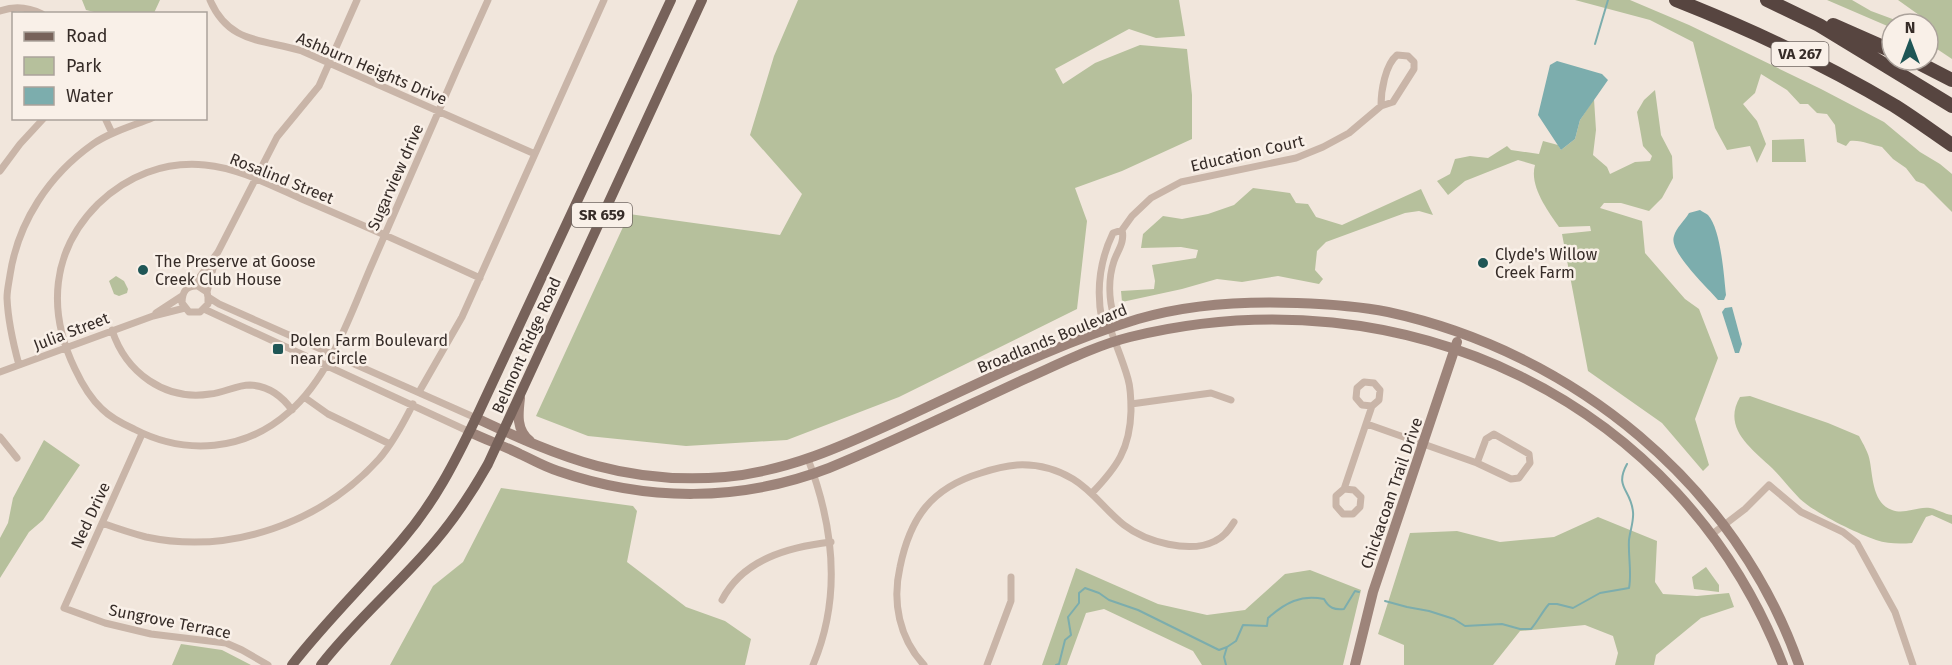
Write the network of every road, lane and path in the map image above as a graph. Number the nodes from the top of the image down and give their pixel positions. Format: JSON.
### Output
{"nodes":[{"id":1,"x":210,"y":0,"type":"edge"},
{"id":2,"x":357,"y":0,"type":"edge"},
{"id":3,"x":488,"y":0,"type":"edge"},
{"id":4,"x":604,"y":0,"type":"edge"},
{"id":5,"x":671,"y":0,"type":"edge"},
{"id":6,"x":702,"y":0,"type":"edge"},
{"id":7,"x":1677,"y":0,"type":"edge"},
{"id":8,"x":1767,"y":0,"type":"edge"},
{"id":9,"x":1779,"y":0,"type":"edge"},
{"id":10,"x":0,"y":11,"type":"edge"},
{"id":11,"x":38,"y":12,"type":"edge"},
{"id":12,"x":1880,"y":46,"type":"edge"},
{"id":13,"x":330,"y":63,"type":"junction"},
{"id":14,"x":1936,"y":72,"type":"edge"},
{"id":15,"x":1952,"y":80,"type":"edge"},
{"id":16,"x":1381,"y":106,"type":"junction"},
{"id":17,"x":1952,"y":106,"type":"edge"},
{"id":18,"x":439,"y":111,"type":"junction"},
{"id":19,"x":42,"y":120,"type":"edge"},
{"id":20,"x":106,"y":120,"type":"edge"},
{"id":21,"x":147,"y":120,"type":"edge"},
{"id":22,"x":1917,"y":121,"type":"junction"},
{"id":23,"x":112,"y":133,"type":"junction"},
{"id":24,"x":1952,"y":145,"type":"edge"},
{"id":25,"x":1952,"y":152,"type":"edge"},
{"id":26,"x":535,"y":154,"type":"junction"},
{"id":27,"x":0,"y":171,"type":"edge"},
{"id":28,"x":256,"y":179,"type":"junction"},
{"id":29,"x":1122,"y":230,"type":"junction"},
{"id":30,"x":384,"y":235,"type":"junction"},
{"id":31,"x":218,"y":252,"type":"junction"},
{"id":32,"x":480,"y":278,"type":"junction"},
{"id":33,"x":193,"y":286,"type":"junction"},
{"id":34,"x":208,"y":295,"type":"junction"},
{"id":35,"x":182,"y":296,"type":"junction"},
{"id":36,"x":185,"y":308,"type":"junction"},
{"id":37,"x":204,"y":309,"type":"junction"},
{"id":38,"x":153,"y":316,"type":"junction"},
{"id":39,"x":1109,"y":327,"type":"junction"},
{"id":40,"x":112,"y":330,"type":"junction"},
{"id":41,"x":1461,"y":332,"type":"junction"},
{"id":42,"x":1114,"y":342,"type":"junction"},
{"id":43,"x":65,"y":348,"type":"junction"},
{"id":44,"x":1456,"y":348,"type":"junction"},
{"id":45,"x":332,"y":355,"type":"junction"},
{"id":46,"x":19,"y":365,"type":"junction"},
{"id":47,"x":326,"y":365,"type":"junction"},
{"id":48,"x":0,"y":372,"type":"edge"},
{"id":49,"x":419,"y":392,"type":"junction"},
{"id":50,"x":521,"y":394,"type":"junction"},
{"id":51,"x":304,"y":397,"type":"junction"},
{"id":52,"x":1231,"y":400,"type":"dead end"},
{"id":53,"x":412,"y":404,"type":"junction"},
{"id":54,"x":1131,"y":404,"type":"junction"},
{"id":55,"x":1372,"y":406,"type":"dead end"},
{"id":56,"x":292,"y":410,"type":"junction"},
{"id":57,"x":476,"y":418,"type":"junction"},
{"id":58,"x":1367,"y":424,"type":"junction"},
{"id":59,"x":504,"y":431,"type":"junction"},
{"id":60,"x":470,"y":432,"type":"junction"},
{"id":61,"x":142,"y":434,"type":"junction"},
{"id":62,"x":0,"y":437,"type":"edge"},
{"id":63,"x":390,"y":444,"type":"junction"},
{"id":64,"x":1423,"y":444,"type":"junction"},
{"id":65,"x":498,"y":445,"type":"junction"},
{"id":66,"x":538,"y":447,"type":"junction"},
{"id":67,"x":17,"y":458,"type":"dead end"},
{"id":68,"x":808,"y":459,"type":"junction"},
{"id":69,"x":1477,"y":463,"type":"junction"},
{"id":70,"x":813,"y":474,"type":"junction"},
{"id":71,"x":1344,"y":489,"type":"dead end"},
{"id":72,"x":1092,"y":493,"type":"junction"},
{"id":73,"x":1234,"y":522,"type":"dead end"},
{"id":74,"x":102,"y":523,"type":"junction"},
{"id":75,"x":1724,"y":526,"type":"junction"},
{"id":76,"x":1711,"y":535,"type":"junction"},
{"id":77,"x":831,"y":542,"type":"junction"},
{"id":78,"x":1011,"y":577,"type":"dead end"},
{"id":79,"x":722,"y":600,"type":"dead end"},
{"id":80,"x":64,"y":608,"type":"joint"},
{"id":81,"x":268,"y":665,"type":"edge"},
{"id":82,"x":292,"y":665,"type":"edge"},
{"id":83,"x":321,"y":665,"type":"edge"},
{"id":84,"x":813,"y":665,"type":"edge"},
{"id":85,"x":924,"y":665,"type":"edge"},
{"id":86,"x":987,"y":665,"type":"edge"},
{"id":87,"x":1355,"y":665,"type":"edge"},
{"id":88,"x":1783,"y":665,"type":"edge"},
{"id":89,"x":1799,"y":665,"type":"edge"},
{"id":90,"x":1912,"y":665,"type":"edge"}],
"edges":[{"from":1,"to":13,"type":"street","name":"Ashburn Heights Drive"},
{"from":2,"to":13,"type":"street"},
{"from":3,"to":18,"type":"street","name":"Sugarview drive"},
{"from":4,"to":26,"type":"street"},
{"from":5,"to":57,"type":"main road","name":"Belmont Ridge Road","number":"SR 659"},
{"from":6,"to":50,"type":"main road","name":"Belmont Ridge Road","number":"SR 659"},
{"from":7,"to":22,"type":"highway","number":"VA 267"},
{"from":8,"to":17,"type":"highway","number":"VA 267"},
{"from":9,"to":12,"type":"highway"},
{"from":10,"to":11,"type":"street"},
{"from":13,"to":18,"type":"street","name":"Ashburn Heights Drive"},
{"from":13,"to":28,"type":"street"},
{"from":14,"to":15,"type":"highway"},
{"from":16,"to":16,"type":"street","name":"Education Court"},
{"from":16,"to":29,"type":"street","name":"Education Court"},
{"from":18,"to":26,"type":"street","name":"Ashburn Heights Drive"},
{"from":18,"to":30,"type":"street","name":"Sugarview drive"},
{"from":19,"to":27,"type":"street"},
{"from":20,"to":23,"type":"street"},
{"from":21,"to":23,"type":"street"},
{"from":22,"to":24,"type":"highway","number":"VA 267"},
{"from":22,"to":25,"type":"highway"},
{"from":23,"to":46,"type":"street"},
{"from":26,"to":32,"type":"street"},
{"from":28,"to":30,"type":"street","name":"Rosalind Street"},
{"from":28,"to":31,"type":"street"},
{"from":28,"to":43,"type":"street","name":"Rosalind Street"},
{"from":29,"to":39,"type":"street"},
{"from":29,"to":39,"type":"street","name":"Education Court"},
{"from":30,"to":32,"type":"street","name":"Rosalind Street"},
{"from":30,"to":45,"type":"street","name":"Sugarview drive"},
{"from":31,"to":33,"type":"street"},
{"from":31,"to":34,"type":"street"},
{"from":32,"to":49,"type":"street"},
{"from":33,"to":34,"type":"street"},
{"from":33,"to":35,"type":"street"},
{"from":34,"to":37,"type":"street"},
{"from":34,"to":45,"type":"street"},
{"from":35,"to":36,"type":"street"},
{"from":35,"to":38,"type":"street","name":"Julia Street"},
{"from":36,"to":37,"type":"street"},
{"from":36,"to":38,"type":"street","name":"Julia Street"},
{"from":37,"to":47,"type":"street"},
{"from":38,"to":40,"type":"street","name":"Julia Street"},
{"from":39,"to":41,"type":"main road","name":"Broadlands Boulevard"},
{"from":39,"to":42,"type":"street"},
{"from":39,"to":68,"type":"main road","name":"Broadlands Boulevard"},
{"from":40,"to":43,"type":"street","name":"Julia Street"},
{"from":40,"to":56,"type":"street"},
{"from":41,"to":44,"type":"main road","name":"Chickacoan Trail Drive"},
{"from":41,"to":75,"type":"main road","name":"Broadlands Boulevard"},
{"from":42,"to":44,"type":"main road","name":"Broadlands Boulevard"},
{"from":42,"to":54,"type":"street"},
{"from":42,"to":70,"type":"main road","name":"Broadlands Boulevard"},
{"from":43,"to":46,"type":"street","name":"Julia Street"},
{"from":43,"to":61,"type":"street","name":"Rosalind Street"},
{"from":44,"to":64,"type":"main road","name":"Chickacoan Trail Drive"},
{"from":44,"to":76,"type":"main road","name":"Broadlands Boulevard"},
{"from":45,"to":47,"type":"street","name":"Sugarview drive"},
{"from":45,"to":49,"type":"street"},
{"from":46,"to":48,"type":"street","name":"Julia Street"},
{"from":47,"to":51,"type":"street","name":"Rosalind Street"},
{"from":47,"to":53,"type":"street"},
{"from":49,"to":57,"type":"street"},
{"from":50,"to":59,"type":"main road","name":"Belmont Ridge Road","number":"SR 659"},
{"from":50,"to":66,"type":"main road"},
{"from":51,"to":56,"type":"street","name":"Rosalind Street"},
{"from":51,"to":63,"type":"street"},
{"from":52,"to":54,"type":"street"},
{"from":53,"to":60,"type":"street"},
{"from":53,"to":63,"type":"street"},
{"from":54,"to":72,"type":"street"},
{"from":55,"to":58,"type":"street"},
{"from":56,"to":61,"type":"street","name":"Rosalind Street"},
{"from":57,"to":59,"type":"main road","name":"Broadlands Boulevard"},
{"from":57,"to":60,"type":"main road","name":"Belmont Ridge Road","number":"SR 659"},
{"from":58,"to":64,"type":"street"},
{"from":58,"to":71,"type":"street"},
{"from":59,"to":65,"type":"main road","name":"Belmont Ridge Road","number":"SR 659"},
{"from":59,"to":66,"type":"main road","name":"Broadlands Boulevard"},
{"from":60,"to":65,"type":"main road","name":"Broadlands Boulevard"},
{"from":60,"to":82,"type":"main road","name":"Belmont Ridge Road","number":"SR 659"},
{"from":61,"to":74,"type":"street","name":"Ned Drive"},
{"from":62,"to":67,"type":"street"},
{"from":63,"to":74,"type":"street"},
{"from":64,"to":69,"type":"street"},
{"from":64,"to":87,"type":"main road","name":"Chickacoan Trail Drive"},
{"from":65,"to":70,"type":"main road","name":"Broadlands Boulevard"},
{"from":65,"to":83,"type":"main road","name":"Belmont Ridge Road","number":"SR 659"},
{"from":66,"to":68,"type":"main road","name":"Broadlands Boulevard"},
{"from":68,"to":70,"type":"street"},
{"from":69,"to":69,"type":"street"},
{"from":70,"to":77,"type":"street"},
{"from":72,"to":73,"type":"street"},
{"from":72,"to":85,"type":"street"},
{"from":74,"to":80,"type":"street","name":"Ned Drive"},
{"from":75,"to":76,"type":"street"},
{"from":75,"to":89,"type":"main road","name":"Broadlands Boulevard"},
{"from":75,"to":90,"type":"street"},
{"from":76,"to":88,"type":"main road","name":"Broadlands Boulevard"},
{"from":77,"to":79,"type":"street"},
{"from":77,"to":84,"type":"street"},
{"from":78,"to":86,"type":"street"},
{"from":80,"to":81,"type":"street","name":"Sungrove Terrace"}]}
